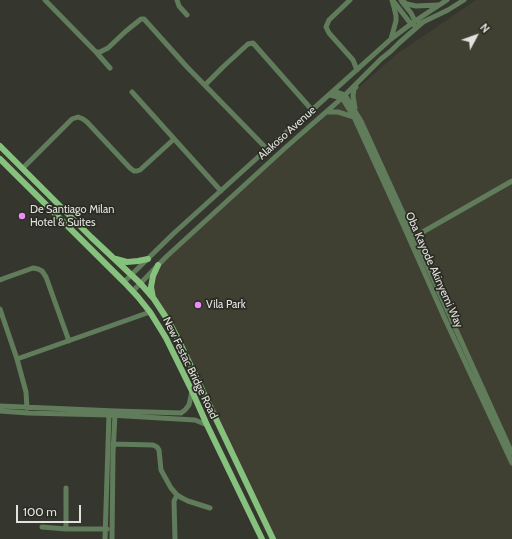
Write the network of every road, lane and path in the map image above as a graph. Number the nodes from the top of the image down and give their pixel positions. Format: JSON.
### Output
{"nodes":[{"id":1,"x":45,"y":0,"type":"edge"},
{"id":2,"x":177,"y":0,"type":"edge"},
{"id":3,"x":350,"y":0,"type":"edge"},
{"id":4,"x":392,"y":0,"type":"edge"},
{"id":5,"x":401,"y":0,"type":"edge"},
{"id":6,"x":447,"y":0,"type":"edge"},
{"id":7,"x":464,"y":0,"type":"edge"},
{"id":8,"x":439,"y":5,"type":"junction"},
{"id":9,"x":187,"y":15,"type":"dead end"},
{"id":10,"x":413,"y":22,"type":"junction"},
{"id":11,"x":423,"y":22,"type":"junction"},
{"id":12,"x":419,"y":26,"type":"junction"},
{"id":13,"x":391,"y":39,"type":"junction"},
{"id":14,"x":96,"y":52,"type":"junction"},
{"id":15,"x":110,"y":68,"type":"dead end"},
{"id":16,"x":357,"y":70,"type":"junction"},
{"id":17,"x":365,"y":75,"type":"junction"},
{"id":18,"x":205,"y":85,"type":"junction"},
{"id":19,"x":132,"y":92,"type":"dead end"},
{"id":20,"x":332,"y":93,"type":"junction"},
{"id":21,"x":344,"y":97,"type":"junction"},
{"id":22,"x":312,"y":110,"type":"junction"},
{"id":23,"x":325,"y":112,"type":"junction"},
{"id":24,"x":356,"y":117,"type":"junction"},
{"id":25,"x":174,"y":139,"type":"junction"},
{"id":26,"x":0,"y":146,"type":"edge"},
{"id":27,"x":267,"y":149,"type":"junction"},
{"id":28,"x":0,"y":159,"type":"edge"},
{"id":29,"x":23,"y":168,"type":"junction"},
{"id":30,"x":512,"y":181,"type":"edge"},
{"id":31,"x":40,"y":186,"type":"junction"},
{"id":32,"x":221,"y":191,"type":"junction"},
{"id":33,"x":33,"y":192,"type":"junction"},
{"id":34,"x":414,"y":237,"type":"junction"},
{"id":35,"x":114,"y":259,"type":"junction"},
{"id":36,"x":148,"y":259,"type":"junction"},
{"id":37,"x":158,"y":265,"type":"junction"},
{"id":38,"x":131,"y":275,"type":"junction"},
{"id":39,"x":0,"y":280,"type":"edge"},
{"id":40,"x":124,"y":282,"type":"junction"},
{"id":41,"x":140,"y":283,"type":"junction"},
{"id":42,"x":133,"y":291,"type":"junction"},
{"id":43,"x":154,"y":300,"type":"junction"},
{"id":44,"x":0,"y":309,"type":"edge"},
{"id":45,"x":150,"y":312,"type":"junction"},
{"id":46,"x":69,"y":341,"type":"junction"},
{"id":47,"x":17,"y":359,"type":"junction"},
{"id":48,"x":192,"y":391,"type":"junction"},
{"id":49,"x":0,"y":406,"type":"edge"},
{"id":50,"x":27,"y":408,"type":"junction"},
{"id":51,"x":0,"y":411,"type":"edge"},
{"id":52,"x":109,"y":413,"type":"junction"},
{"id":53,"x":116,"y":414,"type":"junction"},
{"id":54,"x":207,"y":425,"type":"junction"},
{"id":55,"x":114,"y":444,"type":"junction"},
{"id":56,"x":512,"y":453,"type":"edge"},
{"id":57,"x":512,"y":463,"type":"edge"},
{"id":58,"x":66,"y":488,"type":"dead end"},
{"id":59,"x":177,"y":495,"type":"junction"},
{"id":60,"x":210,"y":508,"type":"dead end"},
{"id":61,"x":261,"y":516,"type":"junction"},
{"id":62,"x":253,"y":519,"type":"junction"},
{"id":63,"x":42,"y":527,"type":"dead end"},
{"id":64,"x":66,"y":529,"type":"junction"},
{"id":65,"x":105,"y":529,"type":"junction"},
{"id":66,"x":112,"y":529,"type":"junction"},
{"id":67,"x":105,"y":539,"type":"edge"},
{"id":68,"x":112,"y":539,"type":"edge"},
{"id":69,"x":175,"y":539,"type":"edge"},
{"id":70,"x":262,"y":539,"type":"edge"},
{"id":71,"x":266,"y":539,"type":"edge"},
{"id":72,"x":269,"y":539,"type":"edge"},
{"id":73,"x":272,"y":539,"type":"edge"}],
"edges":[{"from":1,"to":14,"type":"street"},
{"from":2,"to":9,"type":"street"},
{"from":3,"to":16,"type":"street"},
{"from":4,"to":10,"type":"street"},
{"from":4,"to":13,"type":"street"},
{"from":5,"to":8,"type":"street"},
{"from":5,"to":10,"type":"street"},
{"from":6,"to":8,"type":"street","name":"Alakoso Avenue"},
{"from":7,"to":11,"type":"street","name":"Alakoso Avenue"},
{"from":8,"to":10,"type":"street","name":"Alakoso Avenue"},
{"from":10,"to":11,"type":"street"},
{"from":10,"to":12,"type":"street"},
{"from":10,"to":13,"type":"street","name":"Alakoso Avenue"},
{"from":11,"to":12,"type":"street","name":"Alakoso Avenue"},
{"from":12,"to":17,"type":"street","name":"Alakoso Avenue"},
{"from":13,"to":16,"type":"street","name":"Alakoso Avenue"},
{"from":14,"to":15,"type":"street"},
{"from":14,"to":18,"type":"street"},
{"from":16,"to":20,"type":"street","name":"Alakoso Avenue"},
{"from":17,"to":21,"type":"street","name":"Alakoso Avenue"},
{"from":17,"to":24,"type":"street"},
{"from":18,"to":22,"type":"street"},
{"from":18,"to":27,"type":"street"},
{"from":19,"to":25,"type":"street"},
{"from":20,"to":21,"type":"street"},
{"from":20,"to":22,"type":"street","name":"Alakoso Avenue"},
{"from":21,"to":23,"type":"street","name":"Alakoso Avenue"},
{"from":21,"to":24,"type":"street","name":"Oba Kayode Akinyemi Way"},
{"from":22,"to":27,"type":"street","name":"Alakoso Avenue"},
{"from":23,"to":24,"type":"street"},
{"from":23,"to":37,"type":"street","name":"Alakoso Avenue"},
{"from":24,"to":34,"type":"street","name":"Oba Kayode Akinyemi Way"},
{"from":24,"to":57,"type":"street","name":"Oba Kayode Akinyemi Way"},
{"from":25,"to":29,"type":"street"},
{"from":25,"to":32,"type":"street"},
{"from":26,"to":29,"type":"main road"},
{"from":27,"to":32,"type":"street","name":"Alakoso Avenue"},
{"from":28,"to":33,"type":"main road","name":"New Festac Bridge Road"},
{"from":29,"to":31,"type":"main road"},
{"from":30,"to":34,"type":"street"},
{"from":31,"to":33,"type":"main road"},
{"from":31,"to":35,"type":"main road"},
{"from":32,"to":36,"type":"street","name":"Alakoso Avenue"},
{"from":33,"to":40,"type":"main road","name":"New Festac Bridge Road"},
{"from":34,"to":56,"type":"street","name":"Oba Kayode Akinyemi Way"},
{"from":35,"to":36,"type":"main road"},
{"from":35,"to":38,"type":"main road"},
{"from":36,"to":38,"type":"street","name":"Alakoso Avenue"},
{"from":37,"to":41,"type":"street","name":"Alakoso Avenue"},
{"from":37,"to":43,"type":"main road"},
{"from":38,"to":40,"type":"street","name":"Alakoso Avenue"},
{"from":38,"to":41,"type":"main road"},
{"from":39,"to":46,"type":"street"},
{"from":40,"to":42,"type":"main road","name":"New Festac Bridge Road"},
{"from":41,"to":42,"type":"street","name":"Alakoso Avenue"},
{"from":41,"to":43,"type":"main road"},
{"from":42,"to":45,"type":"main road","name":"New Festac Bridge Road"},
{"from":43,"to":61,"type":"main road"},
{"from":44,"to":47,"type":"street"},
{"from":45,"to":46,"type":"street"},
{"from":45,"to":48,"type":"main road","name":"New Festac Bridge Road"},
{"from":46,"to":47,"type":"street"},
{"from":47,"to":50,"type":"street"},
{"from":48,"to":53,"type":"street"},
{"from":48,"to":54,"type":"main road","name":"New Festac Bridge Road"},
{"from":49,"to":50,"type":"street"},
{"from":50,"to":52,"type":"street"},
{"from":51,"to":52,"type":"street"},
{"from":52,"to":53,"type":"street"},
{"from":52,"to":65,"type":"street"},
{"from":53,"to":54,"type":"street"},
{"from":53,"to":55,"type":"street"},
{"from":54,"to":62,"type":"main road","name":"New Festac Bridge Road"},
{"from":55,"to":59,"type":"street"},
{"from":55,"to":66,"type":"street"},
{"from":58,"to":64,"type":"street"},
{"from":59,"to":60,"type":"street"},
{"from":59,"to":69,"type":"street"},
{"from":61,"to":72,"type":"main road"},
{"from":61,"to":73,"type":"main road"},
{"from":62,"to":70,"type":"main road","name":"New Festac Bridge Road"},
{"from":62,"to":71,"type":"main road"},
{"from":63,"to":64,"type":"street"},
{"from":64,"to":65,"type":"street"},
{"from":65,"to":66,"type":"street"},
{"from":65,"to":67,"type":"street"},
{"from":66,"to":68,"type":"street"}]}
